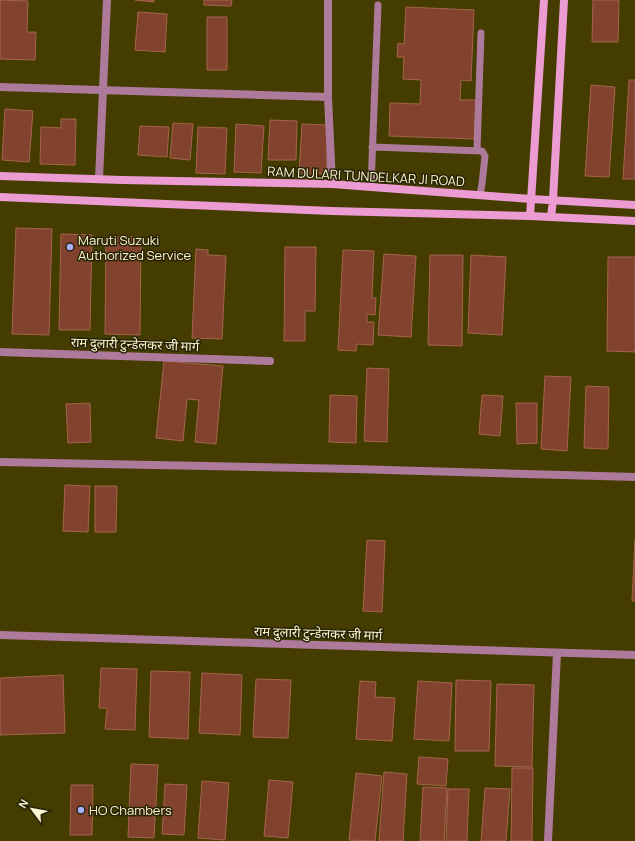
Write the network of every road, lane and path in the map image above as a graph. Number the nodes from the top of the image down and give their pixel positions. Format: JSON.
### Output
{"nodes":[{"id":1,"x":107,"y":0,"type":"edge"},
{"id":2,"x":328,"y":0,"type":"edge"},
{"id":3,"x":544,"y":0,"type":"edge"},
{"id":4,"x":564,"y":0,"type":"edge"},
{"id":5,"x":378,"y":5,"type":"dead end"},
{"id":6,"x":481,"y":34,"type":"dead end"},
{"id":7,"x":0,"y":87,"type":"edge"},
{"id":8,"x":103,"y":90,"type":"junction"},
{"id":9,"x":328,"y":97,"type":"junction"},
{"id":10,"x":372,"y":147,"type":"junction"},
{"id":11,"x":477,"y":150,"type":"junction"},
{"id":12,"x":0,"y":176,"type":"edge"},
{"id":13,"x":99,"y":179,"type":"junction"},
{"id":14,"x":332,"y":184,"type":"junction"},
{"id":15,"x":371,"y":187,"type":"junction"},
{"id":16,"x":480,"y":195,"type":"junction"},
{"id":17,"x":0,"y":197,"type":"edge"},
{"id":18,"x":531,"y":199,"type":"junction"},
{"id":19,"x":553,"y":200,"type":"junction"},
{"id":20,"x":635,"y":205,"type":"edge"},
{"id":21,"x":530,"y":216,"type":"junction"},
{"id":22,"x":551,"y":217,"type":"junction"},
{"id":23,"x":635,"y":221,"type":"edge"},
{"id":24,"x":0,"y":352,"type":"edge"},
{"id":25,"x":270,"y":361,"type":"dead end"},
{"id":26,"x":0,"y":462,"type":"edge"},
{"id":27,"x":635,"y":477,"type":"edge"},
{"id":28,"x":0,"y":635,"type":"edge"},
{"id":29,"x":557,"y":653,"type":"junction"},
{"id":30,"x":635,"y":656,"type":"edge"},
{"id":31,"x":548,"y":841,"type":"edge"}],
"edges":[{"from":1,"to":8,"type":"street"},
{"from":2,"to":9,"type":"street"},
{"from":3,"to":18,"type":"street"},
{"from":4,"to":19,"type":"street"},
{"from":5,"to":10,"type":"lane"},
{"from":6,"to":11,"type":"lane"},
{"from":7,"to":8,"type":"street"},
{"from":8,"to":9,"type":"street"},
{"from":8,"to":13,"type":"street"},
{"from":9,"to":14,"type":"street"},
{"from":10,"to":11,"type":"lane"},
{"from":10,"to":15,"type":"lane"},
{"from":11,"to":16,"type":"lane"},
{"from":12,"to":13,"type":"street","name":"RAM DULARI TUNDELKAR JI ROAD"},
{"from":13,"to":14,"type":"street","name":"RAM DULARI TUNDELKAR JI ROAD"},
{"from":14,"to":15,"type":"street","name":"RAM DULARI TUNDELKAR JI ROAD"},
{"from":15,"to":16,"type":"street","name":"RAM DULARI TUNDELKAR JI ROAD"},
{"from":16,"to":18,"type":"street","name":"RAM DULARI TUNDELKAR JI ROAD"},
{"from":17,"to":21,"type":"street"},
{"from":18,"to":19,"type":"street","name":"RAM DULARI TUNDELKAR JI ROAD"},
{"from":18,"to":21,"type":"street"},
{"from":19,"to":20,"type":"street"},
{"from":19,"to":22,"type":"street"},
{"from":21,"to":22,"type":"street"},
{"from":22,"to":23,"type":"street"},
{"from":24,"to":25,"type":"street","name":"राम दुलारी टुन्डेलकर जी मार्ग"},
{"from":26,"to":27,"type":"street"},
{"from":28,"to":29,"type":"street","name":"राम दुलारी टुन्डेलकर जी मार्ग"},
{"from":29,"to":30,"type":"street","name":"राम दुलारी टुन्डेलकर जी मार्ग"},
{"from":29,"to":31,"type":"street"}]}
